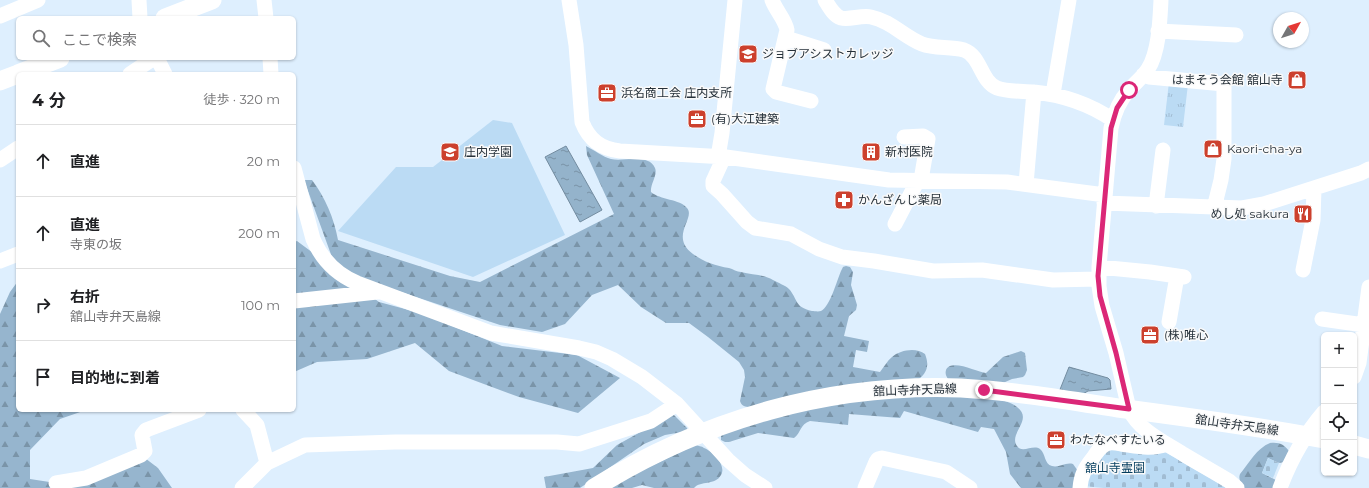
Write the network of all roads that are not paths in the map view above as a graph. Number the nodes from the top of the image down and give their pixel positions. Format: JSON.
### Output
{"nodes":[{"id":1,"x":38,"y":0,"type":"edge"},
{"id":2,"x":139,"y":0,"type":"edge"},
{"id":3,"x":212,"y":0,"type":"edge"},
{"id":4,"x":264,"y":0,"type":"edge"},
{"id":5,"x":570,"y":0,"type":"edge"},
{"id":6,"x":735,"y":0,"type":"edge"},
{"id":7,"x":772,"y":0,"type":"edge"},
{"id":8,"x":825,"y":0,"type":"edge"},
{"id":9,"x":1069,"y":0,"type":"edge"},
{"id":10,"x":1161,"y":0,"type":"edge"},
{"id":11,"x":0,"y":16,"type":"edge"},
{"id":12,"x":140,"y":16,"type":"edge"},
{"id":13,"x":170,"y":16,"type":"edge"},
{"id":14,"x":266,"y":16,"type":"edge"},
{"id":15,"x":1158,"y":31,"type":"junction"},
{"id":16,"x":1236,"y":35,"type":"dead end"},
{"id":17,"x":786,"y":38,"type":"junction"},
{"id":18,"x":824,"y":50,"type":"dead end"},
{"id":19,"x":55,"y":60,"type":"edge"},
{"id":20,"x":153,"y":60,"type":"edge"},
{"id":21,"x":157,"y":60,"type":"edge"},
{"id":22,"x":270,"y":60,"type":"edge"},
{"id":23,"x":23,"y":72,"type":"edge"},
{"id":24,"x":133,"y":72,"type":"edge"},
{"id":25,"x":164,"y":72,"type":"edge"},
{"id":26,"x":271,"y":72,"type":"edge"},
{"id":27,"x":16,"y":75,"type":"edge"},
{"id":28,"x":1144,"y":75,"type":"junction"},
{"id":29,"x":0,"y":80,"type":"edge"},
{"id":30,"x":1034,"y":92,"type":"junction"},
{"id":31,"x":1053,"y":94,"type":"junction"},
{"id":32,"x":811,"y":101,"type":"dead end"},
{"id":33,"x":1113,"y":120,"type":"junction"},
{"id":34,"x":904,"y":137,"type":"dead end"},
{"id":35,"x":16,"y":149,"type":"edge"},
{"id":36,"x":1163,"y":150,"type":"dead end"},
{"id":37,"x":721,"y":157,"type":"junction"},
{"id":38,"x":0,"y":160,"type":"edge"},
{"id":39,"x":1369,"y":169,"type":"edge"},
{"id":40,"x":296,"y":175,"type":"edge"},
{"id":41,"x":920,"y":180,"type":"junction"},
{"id":42,"x":1026,"y":184,"type":"junction"},
{"id":43,"x":1314,"y":188,"type":"junction"},
{"id":44,"x":1105,"y":199,"type":"junction"},
{"id":45,"x":1156,"y":206,"type":"junction"},
{"id":46,"x":1214,"y":208,"type":"junction"},
{"id":47,"x":895,"y":224,"type":"dead end"},
{"id":48,"x":16,"y":255,"type":"edge"},
{"id":49,"x":0,"y":261,"type":"edge"},
{"id":50,"x":1303,"y":270,"type":"dead end"},
{"id":51,"x":1099,"y":273,"type":"junction"},
{"id":52,"x":1369,"y":287,"type":"edge"},
{"id":53,"x":379,"y":291,"type":"junction"},
{"id":54,"x":296,"y":301,"type":"edge"},
{"id":55,"x":1322,"y":319,"type":"dead end"},
{"id":56,"x":1366,"y":321,"type":"edge"},
{"id":57,"x":1169,"y":322,"type":"dead end"},
{"id":58,"x":1360,"y":373,"type":"edge"},
{"id":59,"x":677,"y":404,"type":"junction"},
{"id":60,"x":1129,"y":409,"type":"junction"},
{"id":61,"x":194,"y":412,"type":"edge"},
{"id":62,"x":246,"y":412,"type":"edge"},
{"id":63,"x":1321,"y":420,"type":"edge"},
{"id":64,"x":1315,"y":437,"type":"edge"},
{"id":65,"x":1166,"y":444,"type":"junction"},
{"id":66,"x":1357,"y":446,"type":"edge"},
{"id":67,"x":1369,"y":449,"type":"edge"},
{"id":68,"x":268,"y":463,"type":"junction"},
{"id":69,"x":56,"y":483,"type":"dead end"},
{"id":70,"x":242,"y":488,"type":"edge"},
{"id":71,"x":594,"y":488,"type":"edge"},
{"id":72,"x":765,"y":488,"type":"edge"},
{"id":73,"x":865,"y":488,"type":"edge"},
{"id":74,"x":970,"y":488,"type":"edge"},
{"id":75,"x":1080,"y":488,"type":"edge"},
{"id":76,"x":1237,"y":488,"type":"edge"},
{"id":77,"x":1280,"y":488,"type":"edge"}],
"edges":[{"from":1,"to":11,"type":"street"},
{"from":2,"to":12,"type":"street"},
{"from":3,"to":13,"type":"main road"},
{"from":4,"to":14,"type":"street"},
{"from":5,"to":37,"type":"street"},
{"from":6,"to":37,"type":"street"},
{"from":7,"to":17,"type":"street"},
{"from":8,"to":30,"type":"street"},
{"from":9,"to":31,"type":"street"},
{"from":10,"to":15,"type":"street"},
{"from":15,"to":16,"type":"street"},
{"from":15,"to":28,"type":"street"},
{"from":17,"to":18,"type":"street"},
{"from":17,"to":32,"type":"street"},
{"from":19,"to":23,"type":"main road"},
{"from":20,"to":24,"type":"street"},
{"from":21,"to":25,"type":"street"},
{"from":22,"to":26,"type":"street"},
{"from":27,"to":29,"type":"main road"},
{"from":28,"to":33,"type":"street"},
{"from":28,"to":46,"type":"street"},
{"from":30,"to":31,"type":"street"},
{"from":30,"to":42,"type":"street"},
{"from":31,"to":33,"type":"street"},
{"from":33,"to":44,"type":"street"},
{"from":34,"to":41,"type":"street"},
{"from":35,"to":38,"type":"street"},
{"from":36,"to":45,"type":"street"},
{"from":37,"to":41,"type":"street"},
{"from":37,"to":51,"type":"street"},
{"from":39,"to":43,"type":"street"},
{"from":40,"to":53,"type":"street"},
{"from":41,"to":42,"type":"street"},
{"from":41,"to":47,"type":"street"},
{"from":42,"to":44,"type":"street"},
{"from":43,"to":46,"type":"street"},
{"from":43,"to":50,"type":"street"},
{"from":44,"to":45,"type":"street"},
{"from":44,"to":51,"type":"street"},
{"from":45,"to":46,"type":"street"},
{"from":48,"to":49,"type":"street"},
{"from":51,"to":57,"type":"street"},
{"from":51,"to":60,"type":"street"},
{"from":52,"to":56,"type":"street"},
{"from":53,"to":54,"type":"street"},
{"from":53,"to":59,"type":"street"},
{"from":55,"to":56,"type":"street"},
{"from":56,"to":58,"type":"street"},
{"from":59,"to":68,"type":"street"},
{"from":59,"to":72,"type":"street"},
{"from":60,"to":64,"type":"main road","name":"舘山寺弁天島線"},
{"from":60,"to":65,"type":"street"},
{"from":60,"to":71,"type":"main road","name":"舘山寺弁天島線"},
{"from":61,"to":69,"type":"street"},
{"from":62,"to":68,"type":"street"},
{"from":63,"to":64,"type":"street"},
{"from":64,"to":77,"type":"street"},
{"from":65,"to":75,"type":"street"},
{"from":65,"to":76,"type":"street"},
{"from":66,"to":67,"type":"main road"},
{"from":68,"to":70,"type":"street"},
{"from":73,"to":74,"type":"street"}]}
